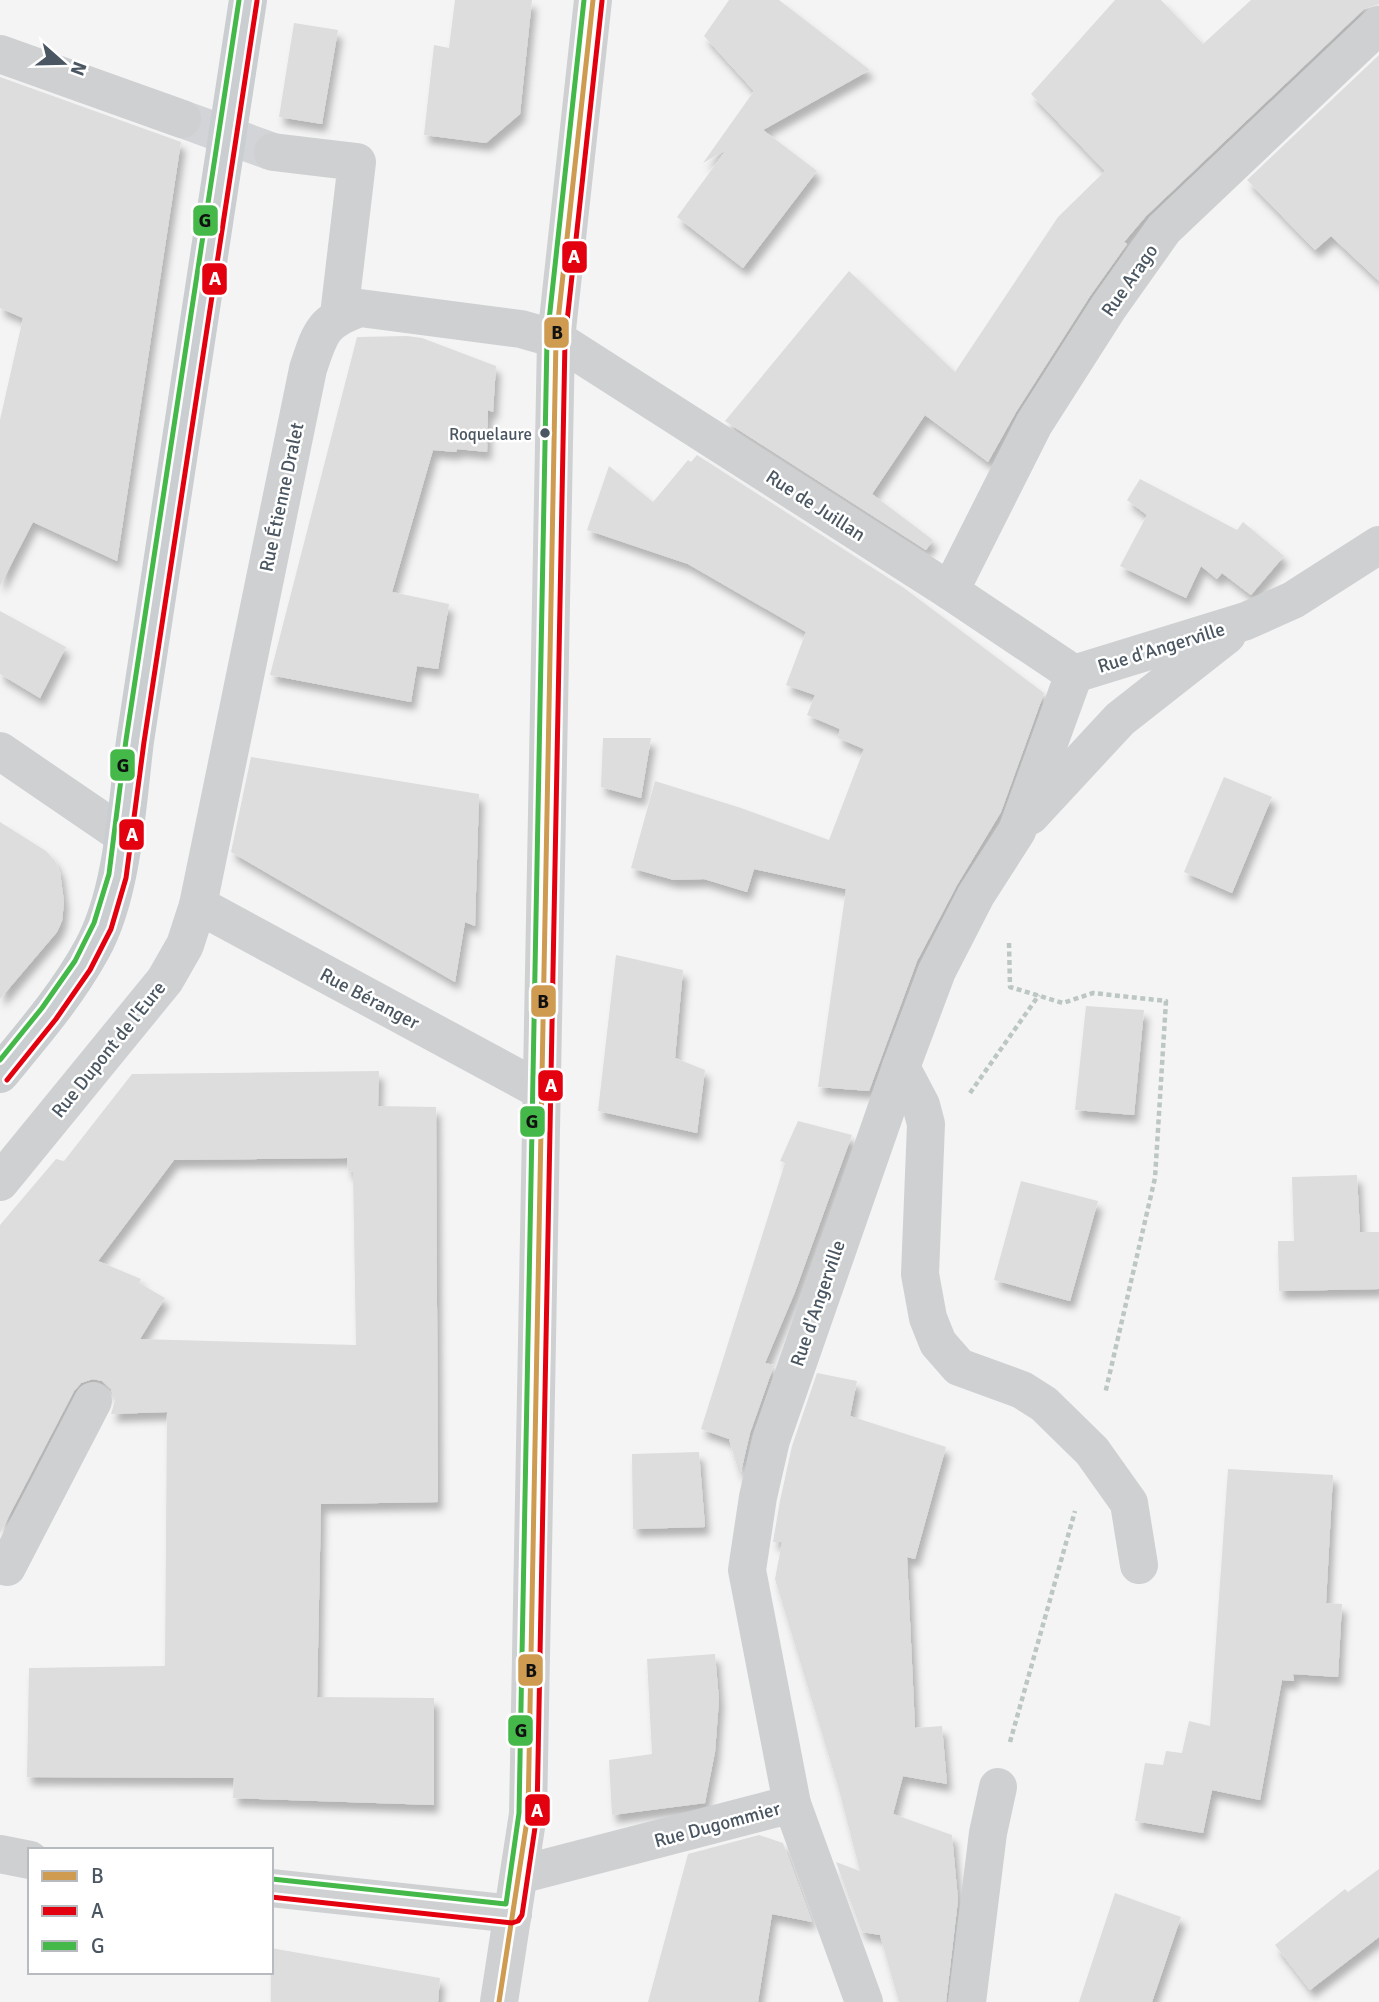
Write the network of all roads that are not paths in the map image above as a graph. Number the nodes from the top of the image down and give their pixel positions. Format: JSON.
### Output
{"nodes":[{"id":1,"x":248,"y":0,"type":"edge"},
{"id":2,"x":593,"y":0,"type":"edge"},
{"id":3,"x":1379,"y":25,"type":"edge"},
{"id":4,"x":0,"y":54,"type":"edge"},
{"id":5,"x":182,"y":119,"type":"tunnel mouth"},
{"id":6,"x":273,"y":152,"type":"tunnel mouth"},
{"id":7,"x":339,"y":315,"type":"junction"},
{"id":8,"x":556,"y":339,"type":"junction"},
{"id":9,"x":1379,"y":545,"type":"edge"},
{"id":10,"x":950,"y":591,"type":"junction"},
{"id":11,"x":1246,"y":621,"type":"junction"},
{"id":12,"x":1074,"y":674,"type":"junction"},
{"id":13,"x":0,"y":751,"type":"edge"},
{"id":14,"x":1017,"y":831,"type":"junction"},
{"id":15,"x":123,"y":835,"type":"junction"},
{"id":16,"x":198,"y":905,"type":"junction"},
{"id":17,"x":901,"y":1067,"type":"junction"},
{"id":18,"x":0,"y":1073,"type":"edge"},
{"id":19,"x":542,"y":1091,"type":"junction"},
{"id":20,"x":0,"y":1182,"type":"edge"},
{"id":21,"x":93,"y":1401,"type":"dead end"},
{"id":22,"x":0,"y":1565,"type":"edge"},
{"id":23,"x":1139,"y":1565,"type":"dead end"},
{"id":24,"x":998,"y":1787,"type":"road end"},
{"id":25,"x":792,"y":1804,"type":"junction"},
{"id":26,"x":0,"y":1854,"type":"edge"},
{"id":27,"x":28,"y":1860,"type":"edge"},
{"id":28,"x":519,"y":1875,"type":"junction"},
{"id":29,"x":273,"y":1888,"type":"edge"},
{"id":30,"x":513,"y":1914,"type":"junction"},
{"id":31,"x":499,"y":2002,"type":"edge"},
{"id":32,"x":864,"y":2002,"type":"edge"},
{"id":33,"x":967,"y":2002,"type":"edge"}],
"edges":[{"from":1,"to":15,"type":"main road"},
{"from":2,"to":8,"type":"street"},
{"from":3,"to":10,"type":"street","name":"Rue Arago"},
{"from":4,"to":5,"type":"street"},
{"from":6,"to":7,"type":"street"},
{"from":7,"to":8,"type":"street"},
{"from":7,"to":16,"type":"street","name":"Rue Étienne Dralet"},
{"from":8,"to":10,"type":"street","name":"Rue de Juillan"},
{"from":8,"to":19,"type":"street"},
{"from":9,"to":11,"type":"street","name":"Rue d'Angerville"},
{"from":10,"to":12,"type":"street","name":"Rue de Juillan"},
{"from":11,"to":12,"type":"street","name":"Rue d'Angerville"},
{"from":11,"to":14,"type":"street","name":"Rue d'Angerville"},
{"from":12,"to":14,"type":"street","name":"Rue d'Angerville"},
{"from":13,"to":15,"type":"street"},
{"from":14,"to":17,"type":"street","name":"Rue d'Angerville"},
{"from":15,"to":18,"type":"main road"},
{"from":16,"to":19,"type":"street","name":"Rue Béranger"},
{"from":16,"to":20,"type":"street","name":"Rue Dupont de l'Eure"},
{"from":17,"to":23,"type":"street"},
{"from":17,"to":25,"type":"street","name":"Rue d'Angerville"},
{"from":19,"to":28,"type":"street"},
{"from":21,"to":22,"type":"street"},
{"from":24,"to":33,"type":"street"},
{"from":25,"to":28,"type":"street","name":"Rue Dugommier"},
{"from":25,"to":32,"type":"street","name":"Rue Dugommier"},
{"from":26,"to":27,"type":"street"},
{"from":28,"to":30,"type":"street"},
{"from":29,"to":30,"type":"street"},
{"from":30,"to":31,"type":"street"}]}
